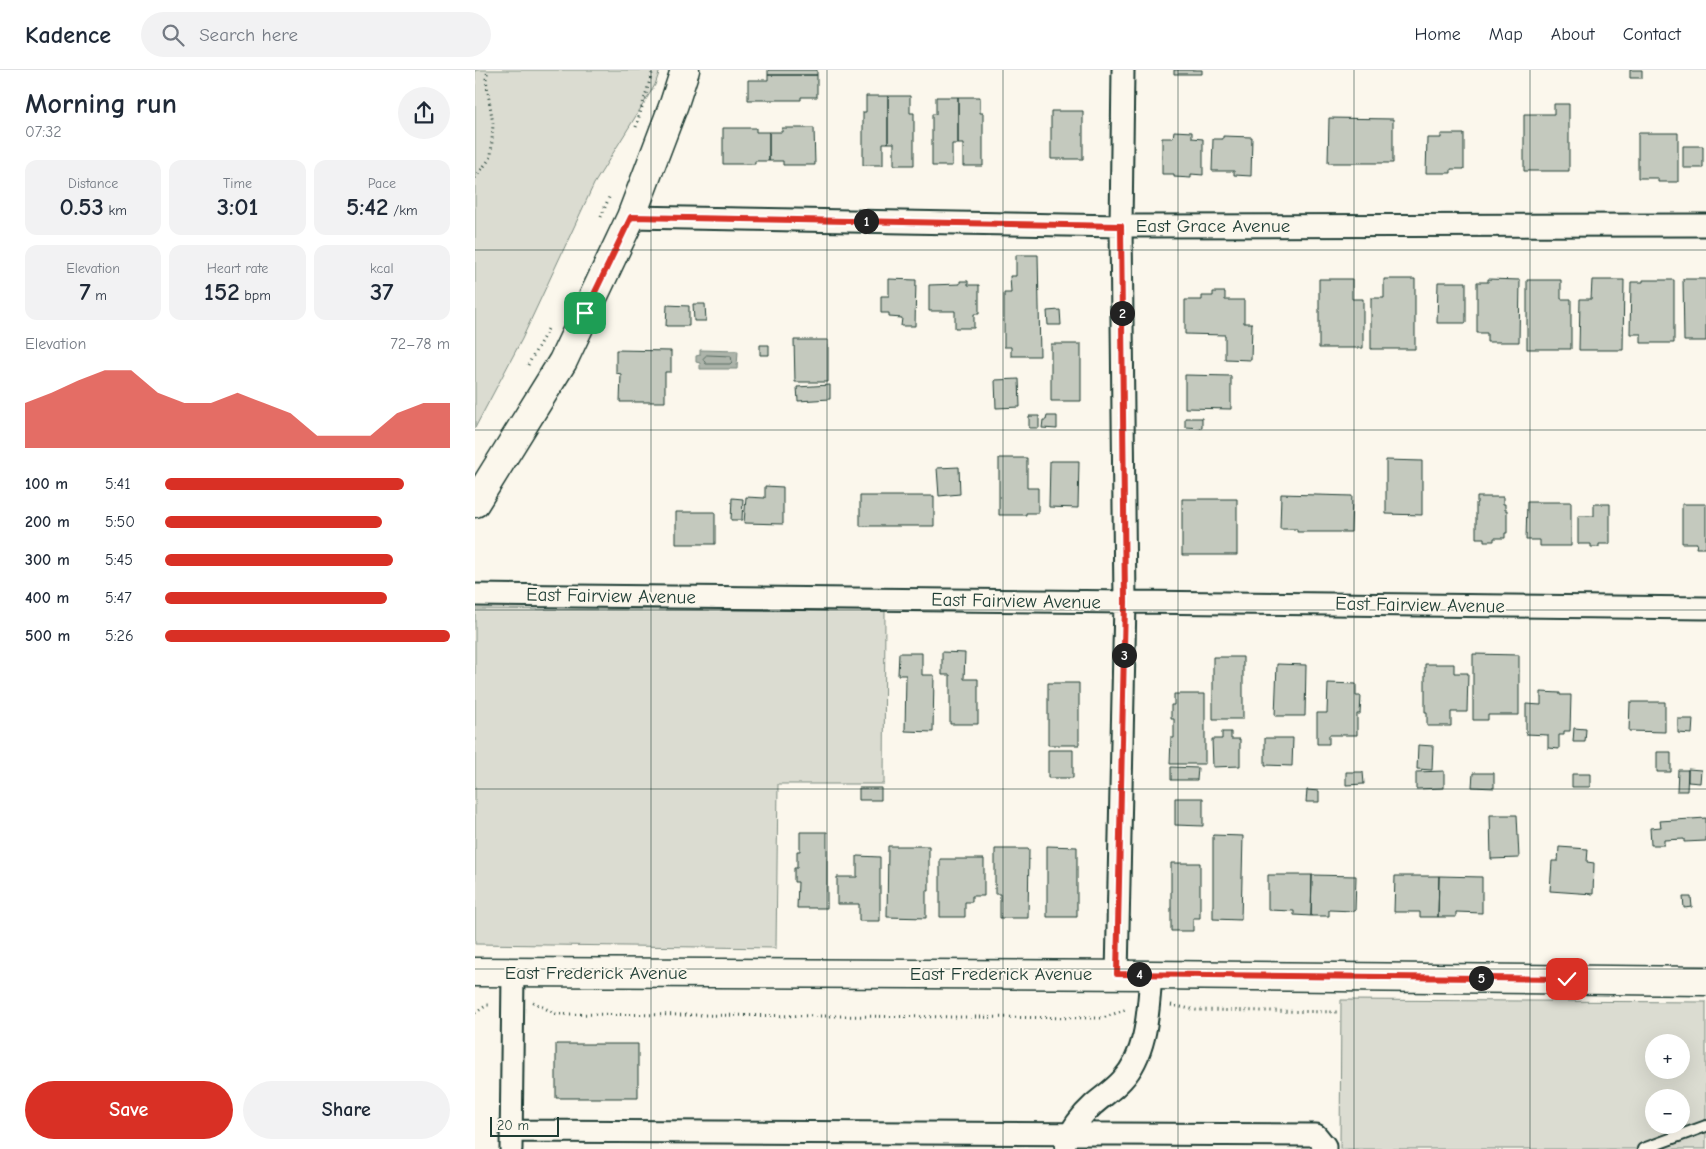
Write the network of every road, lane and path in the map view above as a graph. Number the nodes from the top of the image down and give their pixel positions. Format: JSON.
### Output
{"nodes":[{"id":1,"x":488,"y":70,"type":"edge"},
{"id":2,"x":653,"y":70,"type":"edge"},
{"id":3,"x":685,"y":70,"type":"edge"},
{"id":4,"x":1123,"y":70,"type":"edge"},
{"id":5,"x":635,"y":132,"type":"dead end"},
{"id":6,"x":475,"y":178,"type":"edge"},
{"id":7,"x":611,"y":194,"type":"dead end"},
{"id":8,"x":631,"y":217,"type":"junction"},
{"id":9,"x":600,"y":219,"type":"dead end"},
{"id":10,"x":1706,"y":225,"type":"edge"},
{"id":11,"x":1121,"y":226,"type":"junction"},
{"id":12,"x":552,"y":322,"type":"dead end"},
{"id":13,"x":526,"y":369,"type":"dead end"},
{"id":14,"x":475,"y":503,"type":"edge"},
{"id":15,"x":475,"y":595,"type":"edge"},
{"id":16,"x":1125,"y":602,"type":"junction"},
{"id":17,"x":1706,"y":608,"type":"edge"},
{"id":18,"x":475,"y":972,"type":"edge"},
{"id":19,"x":513,"y":973,"type":"junction"},
{"id":20,"x":1117,"y":974,"type":"junction"},
{"id":21,"x":1151,"y":974,"type":"junction"},
{"id":22,"x":1706,"y":981,"type":"edge"},
{"id":23,"x":534,"y":1002,"type":"dead end"},
{"id":24,"x":487,"y":1005,"type":"dead end"},
{"id":25,"x":1173,"y":1005,"type":"dead end"},
{"id":26,"x":1124,"y":1009,"type":"dead end"},
{"id":27,"x":1339,"y":1012,"type":"dead end"},
{"id":28,"x":475,"y":1013,"type":"edge"},
{"id":29,"x":1706,"y":1126,"type":"edge"},
{"id":30,"x":511,"y":1140,"type":"edge"},
{"id":31,"x":1065,"y":1142,"type":"edge"},
{"id":32,"x":1325,"y":1149,"type":"edge"},
{"id":33,"x":1643,"y":1149,"type":"edge"}],
"edges":[{"from":1,"to":6,"type":"path"},
{"from":2,"to":5,"type":"path"},
{"from":3,"to":8,"type":"main road"},
{"from":4,"to":11,"type":"street"},
{"from":7,"to":9,"type":"path"},
{"from":8,"to":11,"type":"street","name":"East Grace Avenue"},
{"from":8,"to":14,"type":"main road"},
{"from":10,"to":11,"type":"street","name":"East Grace Avenue"},
{"from":11,"to":16,"type":"street"},
{"from":12,"to":13,"type":"path"},
{"from":15,"to":16,"type":"street","name":"East Fairview Avenue"},
{"from":16,"to":17,"type":"street","name":"East Fairview Avenue"},
{"from":16,"to":20,"type":"street"},
{"from":18,"to":19,"type":"main road","name":"East Frederick Avenue"},
{"from":19,"to":20,"type":"main road","name":"East Frederick Avenue"},
{"from":19,"to":30,"type":"street"},
{"from":20,"to":21,"type":"main road","name":"East Frederick Avenue"},
{"from":21,"to":22,"type":"main road","name":"East Frederick Avenue"},
{"from":21,"to":31,"type":"street"},
{"from":23,"to":26,"type":"path"},
{"from":24,"to":28,"type":"path"},
{"from":25,"to":27,"type":"path"},
{"from":29,"to":33,"type":"lane"},
{"from":30,"to":31,"type":"street"},
{"from":31,"to":32,"type":"street"}]}
